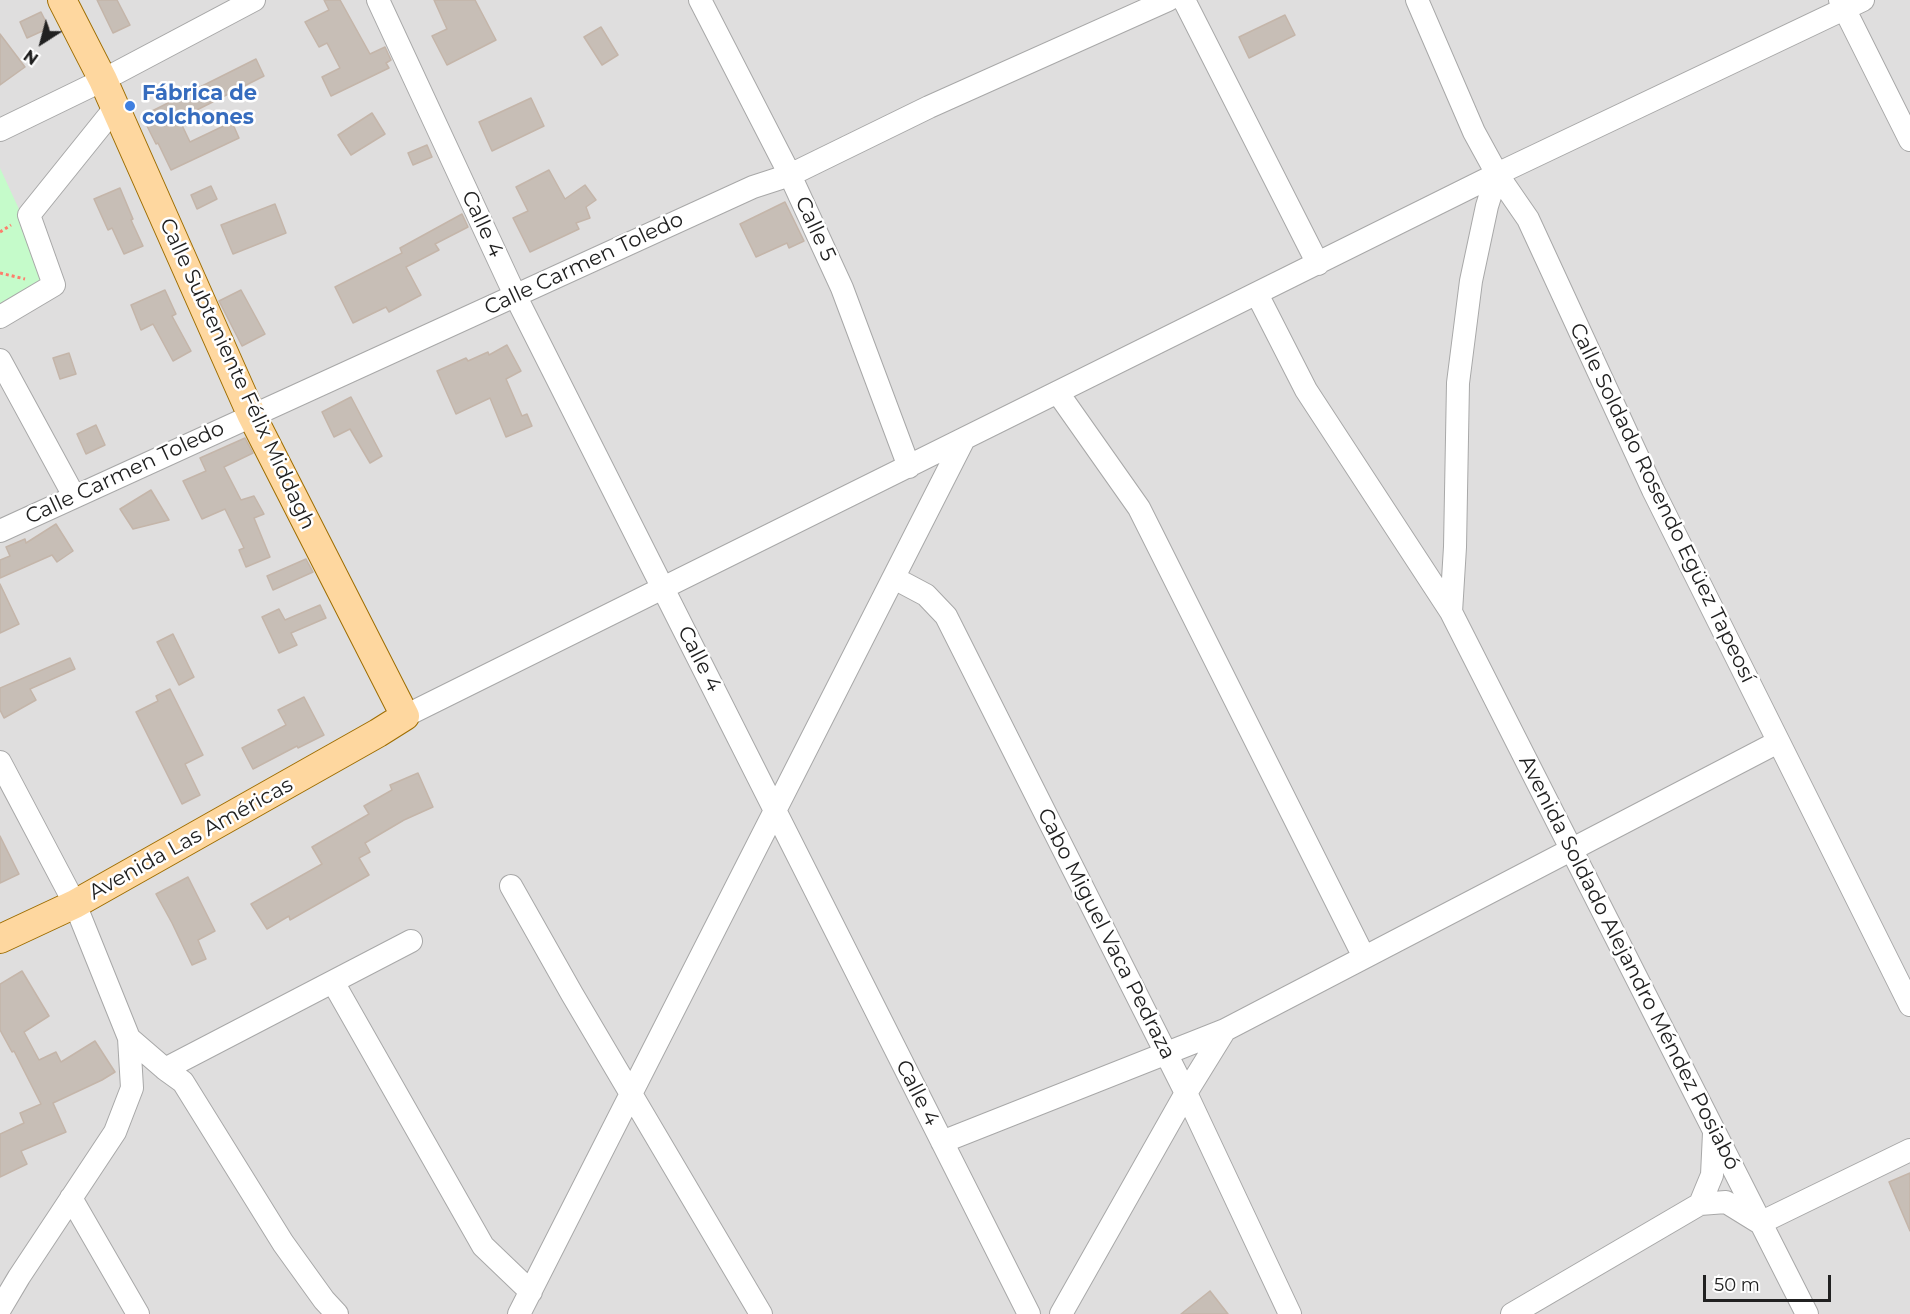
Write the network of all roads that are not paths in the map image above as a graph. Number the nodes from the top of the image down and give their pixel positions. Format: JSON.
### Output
{"nodes":[{"id":1,"x":62,"y":0,"type":"edge"},
{"id":2,"x":254,"y":0,"type":"edge"},
{"id":3,"x":378,"y":0,"type":"edge"},
{"id":4,"x":700,"y":0,"type":"edge"},
{"id":5,"x":1168,"y":0,"type":"edge"},
{"id":6,"x":1184,"y":0,"type":"edge"},
{"id":7,"x":1417,"y":0,"type":"edge"},
{"id":8,"x":1849,"y":3,"type":"edge"},
{"id":9,"x":103,"y":80,"type":"junction"},
{"id":10,"x":115,"y":108,"type":"junction"},
{"id":11,"x":0,"y":130,"type":"edge"},
{"id":12,"x":1910,"y":140,"type":"edge"},
{"id":13,"x":1497,"y":174,"type":"junction"},
{"id":14,"x":790,"y":175,"type":"junction"},
{"id":15,"x":1318,"y":264,"type":"junction"},
{"id":16,"x":1257,"y":294,"type":"junction"},
{"id":17,"x":515,"y":295,"type":"junction"},
{"id":18,"x":0,"y":317,"type":"edge"},
{"id":19,"x":0,"y":360,"type":"edge"},
{"id":20,"x":1058,"y":393,"type":"junction"},
{"id":21,"x":252,"y":416,"type":"junction"},
{"id":22,"x":964,"y":439,"type":"junction"},
{"id":23,"x":909,"y":467,"type":"junction"},
{"id":24,"x":75,"y":496,"type":"junction"},
{"id":25,"x":0,"y":531,"type":"edge"},
{"id":26,"x":894,"y":578,"type":"junction"},
{"id":27,"x":663,"y":588,"type":"junction"},
{"id":28,"x":1451,"y":612,"type":"junction"},
{"id":29,"x":405,"y":716,"type":"junction"},
{"id":30,"x":1778,"y":742,"type":"junction"},
{"id":31,"x":0,"y":762,"type":"edge"},
{"id":32,"x":775,"y":811,"type":"junction"},
{"id":33,"x":1571,"y":849,"type":"junction"},
{"id":34,"x":511,"y":886,"type":"dead end"},
{"id":35,"x":75,"y":904,"type":"junction"},
{"id":36,"x":0,"y":939,"type":"edge"},
{"id":37,"x":411,"y":941,"type":"dead end"},
{"id":38,"x":1364,"y":957,"type":"junction"},
{"id":39,"x":333,"y":982,"type":"junction"},
{"id":40,"x":1910,"y":1005,"type":"edge"},
{"id":41,"x":1225,"y":1029,"type":"junction"},
{"id":42,"x":129,"y":1038,"type":"junction"},
{"id":43,"x":1166,"y":1053,"type":"junction"},
{"id":44,"x":165,"y":1069,"type":"junction"},
{"id":45,"x":1186,"y":1093,"type":"junction"},
{"id":46,"x":632,"y":1094,"type":"junction"},
{"id":47,"x":1714,"y":1132,"type":"junction"},
{"id":48,"x":942,"y":1142,"type":"junction"},
{"id":49,"x":1910,"y":1150,"type":"edge"},
{"id":50,"x":71,"y":1198,"type":"junction"},
{"id":51,"x":1700,"y":1204,"type":"junction"},
{"id":52,"x":1760,"y":1223,"type":"junction"},
{"id":53,"x":531,"y":1292,"type":"junction"},
{"id":54,"x":1541,"y":1306,"type":"edge"},
{"id":55,"x":0,"y":1309,"type":"edge"},
{"id":56,"x":138,"y":1314,"type":"edge"},
{"id":57,"x":337,"y":1314,"type":"edge"},
{"id":58,"x":519,"y":1314,"type":"edge"},
{"id":59,"x":761,"y":1314,"type":"edge"},
{"id":60,"x":1029,"y":1314,"type":"edge"},
{"id":61,"x":1061,"y":1314,"type":"edge"},
{"id":62,"x":1290,"y":1314,"type":"edge"},
{"id":63,"x":1512,"y":1314,"type":"edge"},
{"id":64,"x":1807,"y":1314,"type":"edge"}],
"edges":[{"from":1,"to":9,"type":"main road","name":"Calle Subteniente Félix Middagh"},
{"from":2,"to":9,"type":"street"},
{"from":3,"to":17,"type":"street","name":"Calle 4"},
{"from":4,"to":14,"type":"street","name":"Calle 5"},
{"from":5,"to":14,"type":"street","name":"Calle Carmen Toledo"},
{"from":6,"to":15,"type":"street"},
{"from":7,"to":13,"type":"street","name":"Calle Soldado Rosendo Egüez Tapeosí"},
{"from":8,"to":12,"type":"street"},
{"from":8,"to":13,"type":"street"},
{"from":9,"to":10,"type":"main road","name":"Calle Subteniente Félix Middagh"},
{"from":9,"to":11,"type":"street"},
{"from":10,"to":18,"type":"street"},
{"from":10,"to":21,"type":"main road","name":"Calle Subteniente Félix Middagh"},
{"from":13,"to":15,"type":"street"},
{"from":13,"to":28,"type":"street"},
{"from":13,"to":30,"type":"street","name":"Calle Soldado Rosendo Egüez Tapeosí"},
{"from":14,"to":17,"type":"street","name":"Calle Carmen Toledo"},
{"from":14,"to":23,"type":"street","name":"Calle 5"},
{"from":15,"to":16,"type":"street"},
{"from":16,"to":20,"type":"street"},
{"from":16,"to":28,"type":"street","name":"Avenida Soldado Alejandro Méndez Posiabó"},
{"from":17,"to":21,"type":"street","name":"Calle Carmen Toledo"},
{"from":17,"to":27,"type":"street","name":"Calle 4"},
{"from":19,"to":24,"type":"street"},
{"from":20,"to":22,"type":"street"},
{"from":20,"to":38,"type":"street"},
{"from":21,"to":24,"type":"street","name":"Calle Carmen Toledo"},
{"from":21,"to":29,"type":"main road","name":"Calle Subteniente Félix Middagh"},
{"from":22,"to":23,"type":"street"},
{"from":22,"to":26,"type":"street"},
{"from":23,"to":27,"type":"street"},
{"from":24,"to":25,"type":"street","name":"Calle Carmen Toledo"},
{"from":26,"to":32,"type":"street"},
{"from":26,"to":43,"type":"street","name":"Cabo Miguel Vaca Pedraza"},
{"from":27,"to":29,"type":"street"},
{"from":27,"to":32,"type":"street","name":"Calle 4"},
{"from":28,"to":33,"type":"street","name":"Avenida Soldado Alejandro Méndez Posiabó"},
{"from":29,"to":35,"type":"main road","name":"Avenida Las Américas"},
{"from":30,"to":33,"type":"street"},
{"from":30,"to":40,"type":"street","name":"Calle Soldado Rosendo Egüez Tapeosí"},
{"from":31,"to":35,"type":"street"},
{"from":32,"to":46,"type":"street"},
{"from":32,"to":48,"type":"street","name":"Calle 4"},
{"from":33,"to":38,"type":"street"},
{"from":33,"to":47,"type":"street","name":"Avenida Soldado Alejandro Méndez Posiabó"},
{"from":34,"to":46,"type":"street"},
{"from":35,"to":36,"type":"main road","name":"Avenida Las Américas"},
{"from":35,"to":42,"type":"street"},
{"from":37,"to":39,"type":"street"},
{"from":38,"to":41,"type":"street"},
{"from":39,"to":44,"type":"street"},
{"from":39,"to":53,"type":"street"},
{"from":41,"to":43,"type":"street"},
{"from":41,"to":45,"type":"street"},
{"from":42,"to":44,"type":"street"},
{"from":42,"to":50,"type":"street"},
{"from":43,"to":45,"type":"street","name":"Cabo Miguel Vaca Pedraza"},
{"from":43,"to":48,"type":"street"},
{"from":44,"to":57,"type":"street"},
{"from":45,"to":61,"type":"street"},
{"from":45,"to":62,"type":"street","name":"Cabo Miguel Vaca Pedraza"},
{"from":46,"to":53,"type":"street"},
{"from":46,"to":59,"type":"street"},
{"from":47,"to":51,"type":"street"},
{"from":47,"to":52,"type":"street","name":"Avenida Soldado Alejandro Méndez Posiabó"},
{"from":48,"to":60,"type":"street","name":"Calle 4"},
{"from":49,"to":52,"type":"street"},
{"from":50,"to":55,"type":"street"},
{"from":50,"to":56,"type":"street"},
{"from":51,"to":52,"type":"street"},
{"from":51,"to":54,"type":"street"},
{"from":52,"to":64,"type":"street","name":"Avenida Soldado Alejandro Méndez Posiabó"},
{"from":53,"to":58,"type":"street"},
{"from":54,"to":63,"type":"street"}]}
